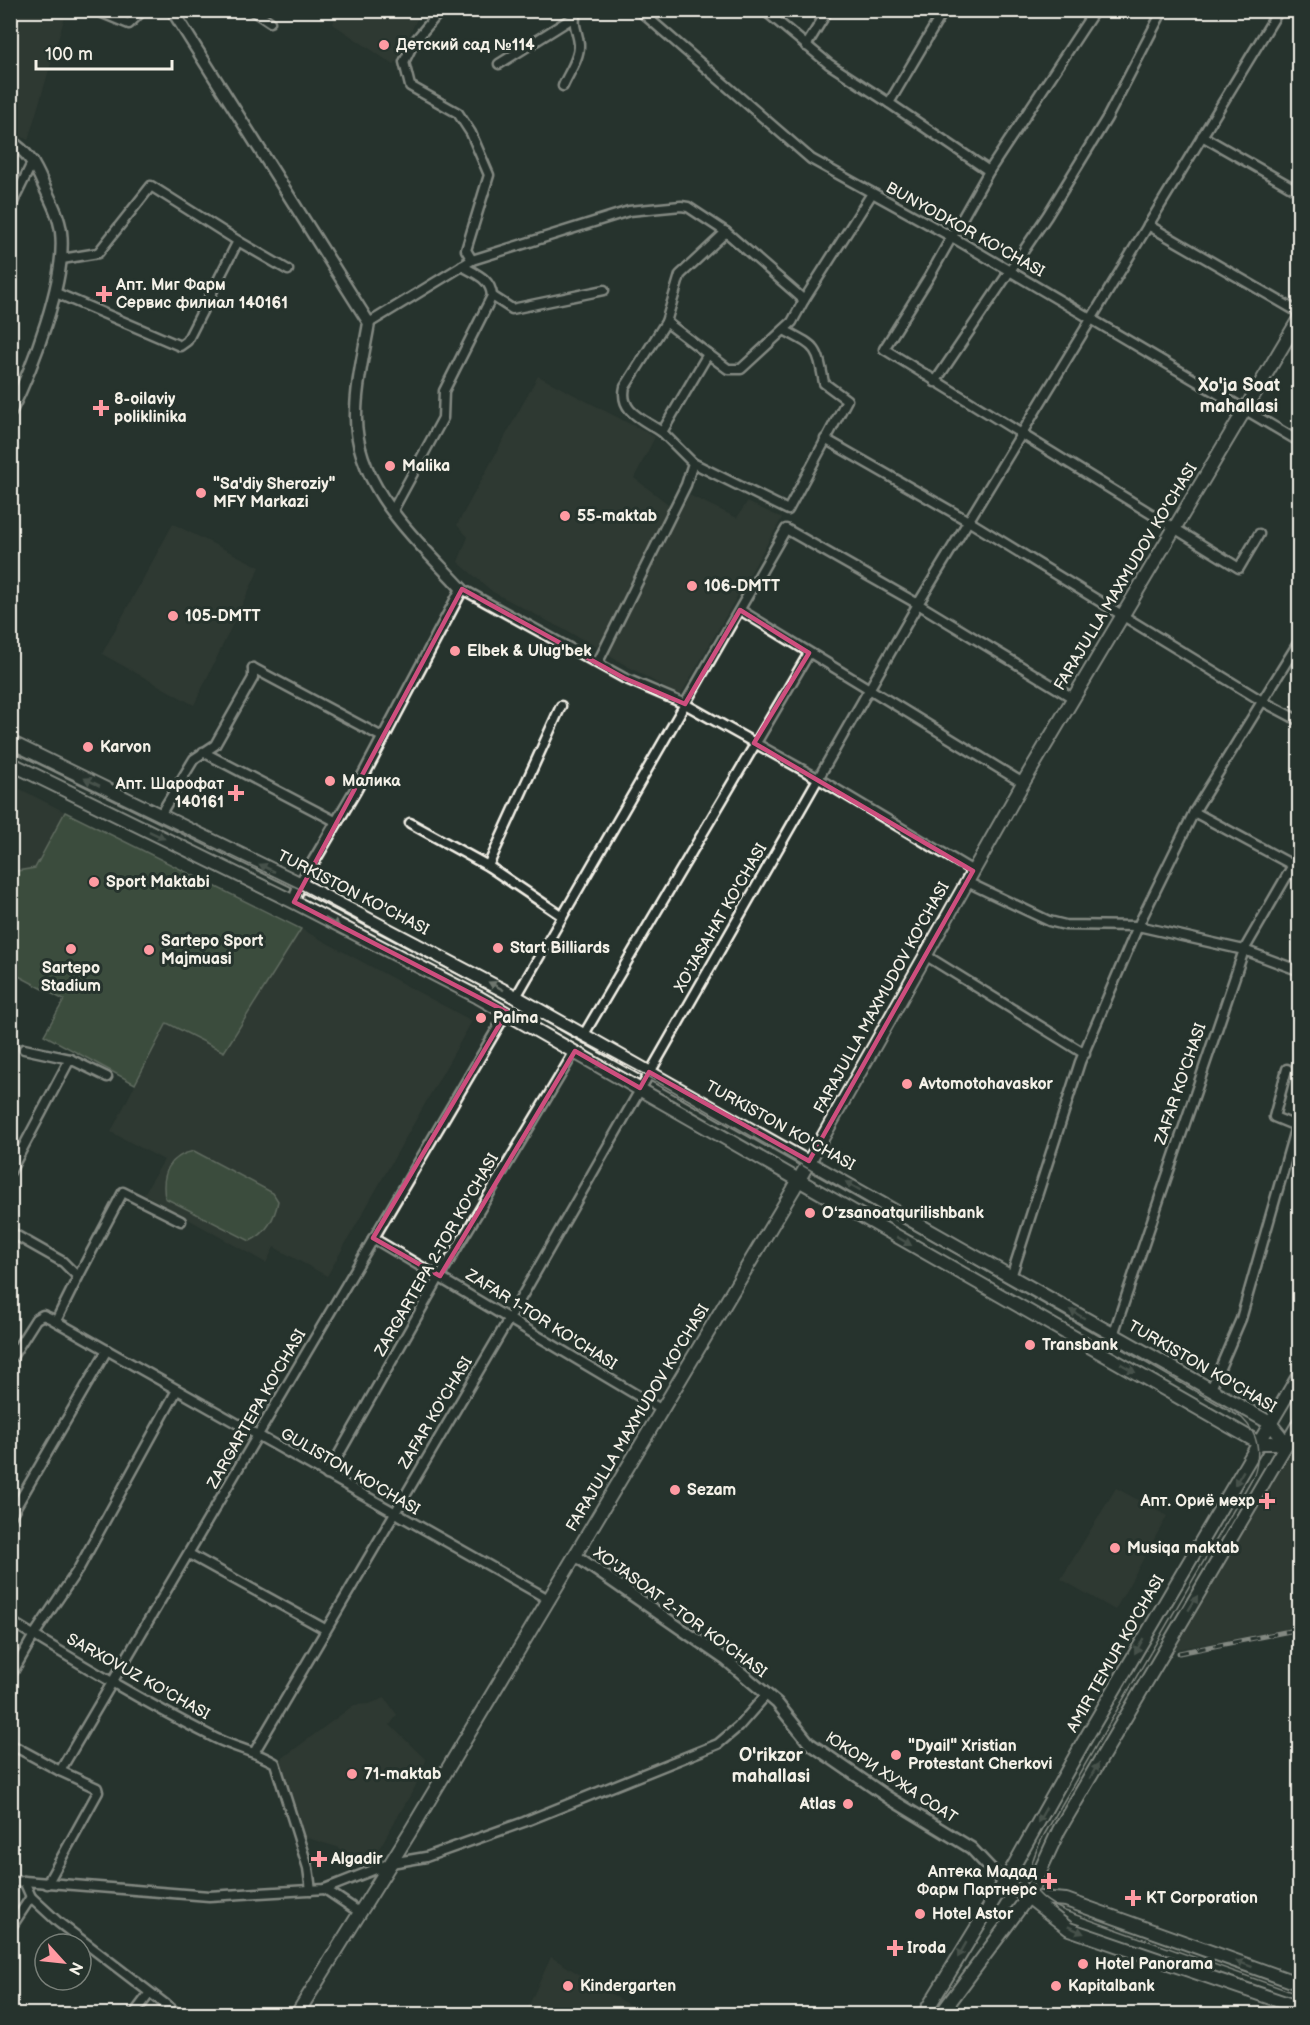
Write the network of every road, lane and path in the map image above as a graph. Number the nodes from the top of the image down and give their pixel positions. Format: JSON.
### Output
{"nodes":[{"id":1,"x":95,"y":10,"type":"edge"},
{"id":2,"x":143,"y":10,"type":"edge"},
{"id":3,"x":252,"y":10,"type":"edge"},
{"id":4,"x":441,"y":10,"type":"edge"},
{"id":5,"x":639,"y":10,"type":"edge"},
{"id":6,"x":764,"y":10,"type":"edge"},
{"id":7,"x":828,"y":10,"type":"edge"},
{"id":8,"x":944,"y":10,"type":"edge"},
{"id":9,"x":1095,"y":10,"type":"edge"},
{"id":10,"x":1163,"y":10,"type":"edge"},
{"id":11,"x":1279,"y":10,"type":"edge"},
{"id":12,"x":175,"y":12,"type":"edge"},
{"id":13,"x":576,"y":14,"type":"edge"},
{"id":14,"x":270,"y":22,"type":"dead end"},
{"id":15,"x":806,"y":46,"type":"junction"},
{"id":16,"x":499,"y":64,"type":"dead end"},
{"id":17,"x":563,"y":86,"type":"dead end"},
{"id":18,"x":889,"y":103,"type":"junction"},
{"id":19,"x":1202,"y":136,"type":"junction"},
{"id":20,"x":10,"y":141,"type":"edge"},
{"id":21,"x":33,"y":161,"type":"junction"},
{"id":22,"x":989,"y":171,"type":"junction"},
{"id":23,"x":1299,"y":192,"type":"edge"},
{"id":24,"x":871,"y":195,"type":"junction"},
{"id":25,"x":10,"y":208,"type":"edge"},
{"id":26,"x":1148,"y":225,"type":"junction"},
{"id":27,"x":726,"y":232,"type":"junction"},
{"id":28,"x":952,"y":237,"type":"junction"},
{"id":29,"x":238,"y":241,"type":"junction"},
{"id":30,"x":62,"y":259,"type":"junction"},
{"id":31,"x":472,"y":260,"type":"junction"},
{"id":32,"x":462,"y":266,"type":"junction"},
{"id":33,"x":288,"y":270,"type":"dead end"},
{"id":34,"x":1010,"y":271,"type":"junction"},
{"id":35,"x":604,"y":290,"type":"dead end"},
{"id":36,"x":56,"y":293,"type":"junction"},
{"id":37,"x":492,"y":296,"type":"junction"},
{"id":38,"x":804,"y":300,"type":"junction"},
{"id":39,"x":1299,"y":315,"type":"edge"},
{"id":40,"x":1090,"y":320,"type":"junction"},
{"id":41,"x":666,"y":322,"type":"junction"},
{"id":42,"x":369,"y":323,"type":"junction"},
{"id":43,"x":784,"y":330,"type":"junction"},
{"id":44,"x":708,"y":354,"type":"junction"},
{"id":45,"x":935,"y":382,"type":"junction"},
{"id":46,"x":1244,"y":411,"type":"junction"},
{"id":47,"x":10,"y":413,"type":"edge"},
{"id":48,"x":662,"y":432,"type":"junction"},
{"id":49,"x":1021,"y":435,"type":"junction"},
{"id":50,"x":825,"y":439,"type":"junction"},
{"id":51,"x":1299,"y":442,"type":"edge"},
{"id":52,"x":693,"y":463,"type":"junction"},
{"id":53,"x":393,"y":510,"type":"junction"},
{"id":54,"x":970,"y":522,"type":"junction"},
{"id":55,"x":1174,"y":530,"type":"junction"},
{"id":56,"x":1259,"y":534,"type":"dead end"},
{"id":57,"x":462,"y":589,"type":"junction"},
{"id":58,"x":918,"y":604,"type":"junction"},
{"id":59,"x":740,"y":610,"type":"junction"},
{"id":60,"x":1123,"y":615,"type":"junction"},
{"id":61,"x":1299,"y":640,"type":"edge"},
{"id":62,"x":809,"y":652,"type":"junction"},
{"id":63,"x":598,"y":662,"type":"junction"},
{"id":64,"x":870,"y":689,"type":"junction"},
{"id":65,"x":1073,"y":698,"type":"junction"},
{"id":66,"x":1262,"y":701,"type":"junction"},
{"id":67,"x":685,"y":704,"type":"junction"},
{"id":68,"x":561,"y":706,"type":"dead end"},
{"id":69,"x":1299,"y":721,"type":"edge"},
{"id":70,"x":384,"y":738,"type":"junction"},
{"id":71,"x":10,"y":742,"type":"edge"},
{"id":72,"x":754,"y":743,"type":"junction"},
{"id":73,"x":203,"y":752,"type":"junction"},
{"id":74,"x":10,"y":763,"type":"edge"},
{"id":75,"x":819,"y":779,"type":"junction"},
{"id":76,"x":1023,"y":783,"type":"junction"},
{"id":77,"x":1194,"y":812,"type":"junction"},
{"id":78,"x":160,"y":815,"type":"junction"},
{"id":79,"x":337,"y":822,"type":"junction"},
{"id":80,"x":410,"y":823,"type":"dead end"},
{"id":81,"x":1299,"y":853,"type":"edge"},
{"id":82,"x":488,"y":866,"type":"junction"},
{"id":83,"x":1296,"y":867,"type":"edge"},
{"id":84,"x":970,"y":876,"type":"junction"},
{"id":85,"x":301,"y":884,"type":"junction"},
{"id":86,"x":294,"y":902,"type":"junction"},
{"id":87,"x":562,"y":916,"type":"junction"},
{"id":88,"x":1138,"y":926,"type":"junction"},
{"id":89,"x":1244,"y":950,"type":"junction"},
{"id":90,"x":926,"y":955,"type":"junction"},
{"id":91,"x":1299,"y":971,"type":"edge"},
{"id":92,"x":516,"y":997,"type":"junction"},
{"id":93,"x":507,"y":1012,"type":"junction"},
{"id":94,"x":583,"y":1036,"type":"junction"},
{"id":95,"x":24,"y":1049,"type":"dead end"},
{"id":96,"x":575,"y":1051,"type":"junction"},
{"id":97,"x":1084,"y":1054,"type":"junction"},
{"id":98,"x":70,"y":1059,"type":"junction"},
{"id":99,"x":1287,"y":1069,"type":"dead end"},
{"id":100,"x":650,"y":1072,"type":"junction"},
{"id":101,"x":106,"y":1077,"type":"dead end"},
{"id":102,"x":640,"y":1088,"type":"junction"},
{"id":103,"x":809,"y":1161,"type":"junction"},
{"id":104,"x":10,"y":1172,"type":"edge"},
{"id":105,"x":798,"y":1180,"type":"junction"},
{"id":106,"x":181,"y":1221,"type":"dead end"},
{"id":107,"x":10,"y":1232,"type":"edge"},
{"id":108,"x":373,"y":1238,"type":"junction"},
{"id":109,"x":440,"y":1276,"type":"junction"},
{"id":110,"x":1011,"y":1276,"type":"junction"},
{"id":111,"x":78,"y":1277,"type":"junction"},
{"id":112,"x":509,"y":1319,"type":"junction"},
{"id":113,"x":56,"y":1320,"type":"junction"},
{"id":114,"x":1113,"y":1335,"type":"junction"},
{"id":115,"x":13,"y":1350,"type":"edge"},
{"id":116,"x":107,"y":1350,"type":"junction"},
{"id":117,"x":10,"y":1360,"type":"edge"},
{"id":118,"x":1299,"y":1372,"type":"edge"},
{"id":119,"x":1211,"y":1389,"type":"junction"},
{"id":120,"x":177,"y":1390,"type":"junction"},
{"id":121,"x":662,"y":1410,"type":"junction"},
{"id":122,"x":1299,"y":1421,"type":"edge"},
{"id":123,"x":1270,"y":1423,"type":"junction"},
{"id":124,"x":258,"y":1437,"type":"junction"},
{"id":125,"x":1259,"y":1443,"type":"junction"},
{"id":126,"x":1286,"y":1443,"type":"junction"},
{"id":127,"x":327,"y":1475,"type":"junction"},
{"id":128,"x":394,"y":1514,"type":"junction"},
{"id":129,"x":10,"y":1517,"type":"edge"},
{"id":130,"x":189,"y":1554,"type":"junction"},
{"id":131,"x":576,"y":1556,"type":"junction"},
{"id":132,"x":550,"y":1600,"type":"junction"},
{"id":133,"x":10,"y":1621,"type":"edge"},
{"id":134,"x":325,"y":1629,"type":"junction"},
{"id":135,"x":34,"y":1635,"type":"junction"},
{"id":136,"x":10,"y":1677,"type":"edge"},
{"id":137,"x":113,"y":1682,"type":"junction"},
{"id":138,"x":767,"y":1694,"type":"junction"},
{"id":139,"x":10,"y":1744,"type":"edge"},
{"id":140,"x":255,"y":1751,"type":"junction"},
{"id":141,"x":60,"y":1772,"type":"junction"},
{"id":142,"x":391,"y":1863,"type":"junction"},
{"id":143,"x":24,"y":1881,"type":"junction"},
{"id":144,"x":10,"y":1883,"type":"edge"},
{"id":145,"x":1004,"y":1883,"type":"junction"},
{"id":146,"x":47,"y":1884,"type":"junction"},
{"id":147,"x":325,"y":1888,"type":"junction"},
{"id":148,"x":311,"y":1890,"type":"junction"},
{"id":149,"x":1028,"y":1897,"type":"junction"},
{"id":150,"x":31,"y":1898,"type":"junction"},
{"id":151,"x":359,"y":1912,"type":"junction"},
{"id":152,"x":10,"y":1929,"type":"edge"},
{"id":153,"x":1299,"y":1984,"type":"edge"},
{"id":154,"x":149,"y":1994,"type":"junction"},
{"id":155,"x":1299,"y":2008,"type":"edge"},
{"id":156,"x":134,"y":2014,"type":"edge"},
{"id":157,"x":178,"y":2014,"type":"edge"},
{"id":158,"x":297,"y":2014,"type":"edge"},
{"id":159,"x":924,"y":2014,"type":"edge"},
{"id":160,"x":941,"y":2014,"type":"edge"}],
"edges":[{"from":1,"to":2,"type":"street"},
{"from":3,"to":14,"type":"street"},
{"from":4,"to":31,"type":"street"},
{"from":5,"to":24,"type":"street","name":"BUNYODKOR KO'CHASI"},
{"from":6,"to":15,"type":"street"},
{"from":7,"to":15,"type":"street"},
{"from":8,"to":18,"type":"street"},
{"from":9,"to":22,"type":"street"},
{"from":10,"to":34,"type":"street"},
{"from":11,"to":19,"type":"street","name":"XO'JASAHAT KO'CHASI"},
{"from":12,"to":42,"type":"street"},
{"from":13,"to":16,"type":"street"},
{"from":13,"to":17,"type":"street"},
{"from":15,"to":18,"type":"street"},
{"from":18,"to":22,"type":"street"},
{"from":19,"to":23,"type":"street"},
{"from":19,"to":26,"type":"street","name":"XO'JASAHAT KO'CHASI"},
{"from":20,"to":21,"type":"street"},
{"from":21,"to":25,"type":"street"},
{"from":21,"to":30,"type":"street"},
{"from":22,"to":28,"type":"street"},
{"from":24,"to":28,"type":"street","name":"BUNYODKOR KO'CHASI"},
{"from":24,"to":38,"type":"street"},
{"from":26,"to":39,"type":"street"},
{"from":26,"to":40,"type":"street","name":"XO'JASAHAT KO'CHASI"},
{"from":27,"to":31,"type":"street"},
{"from":27,"to":38,"type":"street"},
{"from":27,"to":41,"type":"street"},
{"from":28,"to":34,"type":"street","name":"BUNYODKOR KO'CHASI"},
{"from":28,"to":45,"type":"street"},
{"from":29,"to":30,"type":"street"},
{"from":29,"to":33,"type":"street"},
{"from":29,"to":36,"type":"street"},
{"from":30,"to":36,"type":"street"},
{"from":31,"to":32,"type":"street"},
{"from":32,"to":37,"type":"street"},
{"from":32,"to":42,"type":"street"},
{"from":34,"to":40,"type":"street","name":"BUNYODKOR KO'CHASI"},
{"from":34,"to":45,"type":"street"},
{"from":35,"to":37,"type":"street"},
{"from":36,"to":47,"type":"street"},
{"from":37,"to":53,"type":"street"},
{"from":38,"to":43,"type":"street"},
{"from":39,"to":46,"type":"main road","name":"FARAJULLA MAXMUDOV KO'CHASI"},
{"from":40,"to":46,"type":"street","name":"BUNYODKOR KO'CHASI"},
{"from":40,"to":49,"type":"street","name":"XO'JASAHAT KO'CHASI"},
{"from":41,"to":44,"type":"street"},
{"from":41,"to":48,"type":"street"},
{"from":42,"to":53,"type":"street"},
{"from":43,"to":44,"type":"street"},
{"from":43,"to":50,"type":"street"},
{"from":44,"to":48,"type":"street"},
{"from":45,"to":49,"type":"street"},
{"from":46,"to":51,"type":"street","name":"BUNYODKOR KO'CHASI"},
{"from":46,"to":55,"type":"main road","name":"FARAJULLA MAXMUDOV KO'CHASI"},
{"from":48,"to":52,"type":"street"},
{"from":49,"to":54,"type":"street","name":"XO'JASAHAT KO'CHASI"},
{"from":49,"to":55,"type":"street"},
{"from":50,"to":52,"type":"street"},
{"from":50,"to":54,"type":"street"},
{"from":52,"to":63,"type":"street"},
{"from":53,"to":57,"type":"street"},
{"from":54,"to":58,"type":"street","name":"XO'JASAHAT KO'CHASI"},
{"from":54,"to":60,"type":"street"},
{"from":55,"to":56,"type":"street"},
{"from":55,"to":60,"type":"main road","name":"FARAJULLA MAXMUDOV KO'CHASI"},
{"from":57,"to":63,"type":"street"},
{"from":57,"to":70,"type":"street"},
{"from":58,"to":59,"type":"street"},
{"from":58,"to":64,"type":"street","name":"XO'JASAHAT KO'CHASI"},
{"from":58,"to":65,"type":"street"},
{"from":59,"to":62,"type":"street"},
{"from":59,"to":67,"type":"street"},
{"from":60,"to":65,"type":"main road","name":"FARAJULLA MAXMUDOV KO'CHASI"},
{"from":60,"to":66,"type":"street"},
{"from":61,"to":66,"type":"street"},
{"from":62,"to":64,"type":"street"},
{"from":62,"to":72,"type":"street"},
{"from":63,"to":67,"type":"street"},
{"from":64,"to":75,"type":"street","name":"XO'JASAHAT KO'CHASI"},
{"from":64,"to":76,"type":"street"},
{"from":65,"to":76,"type":"main road","name":"FARAJULLA MAXMUDOV KO'CHASI"},
{"from":66,"to":69,"type":"street"},
{"from":66,"to":77,"type":"street"},
{"from":67,"to":72,"type":"street"},
{"from":67,"to":87,"type":"street"},
{"from":68,"to":82,"type":"street"},
{"from":70,"to":73,"type":"street"},
{"from":70,"to":79,"type":"street"},
{"from":78,"to":71,"type":"main road","name":"TURKISTON KO'CHASI","one_way":true},
{"from":72,"to":75,"type":"street"},
{"from":72,"to":94,"type":"street"},
{"from":73,"to":78,"type":"street"},
{"from":73,"to":79,"type":"street"},
{"from":74,"to":86,"type":"main road","one_way":true},
{"from":75,"to":84,"type":"street"},
{"from":75,"to":100,"type":"street","name":"XO'JASAHAT KO'CHASI"},
{"from":76,"to":84,"type":"main road","name":"FARAJULLA MAXMUDOV KO'CHASI"},
{"from":77,"to":83,"type":"street"},
{"from":77,"to":88,"type":"street"},
{"from":85,"to":78,"type":"main road","name":"TURKISTON KO'CHASI","one_way":true},
{"from":79,"to":85,"type":"street"},
{"from":80,"to":82,"type":"street"},
{"from":81,"to":83,"type":"street","name":"ZAFAR KO'CHASI"},
{"from":82,"to":87,"type":"street"},
{"from":83,"to":89,"type":"street","name":"ZAFAR KO'CHASI"},
{"from":84,"to":88,"type":"street"},
{"from":84,"to":90,"type":"main road","name":"FARAJULLA MAXMUDOV KO'CHASI"},
{"from":85,"to":86,"type":"street"},
{"from":92,"to":85,"type":"main road","name":"TURKISTON KO'CHASI","one_way":true},
{"from":86,"to":93,"type":"main road","one_way":true},
{"from":87,"to":92,"type":"street"},
{"from":88,"to":89,"type":"street"},
{"from":88,"to":97,"type":"street"},
{"from":89,"to":91,"type":"street"},
{"from":89,"to":114,"type":"street","name":"ZAFAR KO'CHASI"},
{"from":90,"to":97,"type":"street"},
{"from":90,"to":103,"type":"main road","name":"FARAJULLA MAXMUDOV KO'CHASI"},
{"from":92,"to":94,"type":"main road","name":"TURKISTON KO'CHASI"},
{"from":93,"to":96,"type":"main road"},
{"from":93,"to":108,"type":"street","name":"ZARGARTEPA KO'CHASI"},
{"from":94,"to":100,"type":"main road","name":"TURKISTON KO'CHASI"},
{"from":95,"to":98,"type":"street"},
{"from":96,"to":102,"type":"main road","one_way":true},
{"from":96,"to":109,"type":"street","name":"ZARGARTEPA 2-TOR KO'CHASI"},
{"from":97,"to":110,"type":"street"},
{"from":98,"to":101,"type":"street"},
{"from":98,"to":104,"type":"street"},
{"from":99,"to":119,"type":"street"},
{"from":100,"to":102,"type":"street","name":"XO'JASAHAT KO'CHASI"},
{"from":103,"to":100,"type":"main road","name":"TURKISTON KO'CHASI","one_way":true},
{"from":102,"to":105,"type":"main road"},
{"from":102,"to":112,"type":"street","name":"ZAFAR KO'CHASI"},
{"from":103,"to":105,"type":"main road","name":"FARAJULLA MAXMUDOV KO'CHASI"},
{"from":110,"to":103,"type":"main road","name":"TURKISTON KO'CHASI","one_way":true},
{"from":105,"to":121,"type":"main road","name":"FARAJULLA MAXMUDOV KO'CHASI"},
{"from":105,"to":125,"type":"main road","one_way":true},
{"from":106,"to":111,"type":"street"},
{"from":107,"to":111,"type":"street"},
{"from":108,"to":109,"type":"street","name":"ZAFAR 1-TOR KO'CHASI"},
{"from":108,"to":124,"type":"street","name":"ZARGARTEPA KO'CHASI"},
{"from":109,"to":112,"type":"street","name":"ZAFAR 1-TOR KO'CHASI"},
{"from":109,"to":127,"type":"street","name":"ZARGARTEPA 2-TOR KO'CHASI"},
{"from":114,"to":110,"type":"main road","name":"TURKISTON KO'CHASI","one_way":true},
{"from":111,"to":113,"type":"street"},
{"from":112,"to":121,"type":"street","name":"ZAFAR 1-TOR KO'CHASI"},
{"from":112,"to":128,"type":"street","name":"ZAFAR KO'CHASI"},
{"from":113,"to":115,"type":"street","name":"GULISTON KO'CHASI"},
{"from":113,"to":116,"type":"street","name":"GULISTON KO'CHASI"},
{"from":114,"to":119,"type":"main road","name":"TURKISTON KO'CHASI"},
{"from":115,"to":117,"type":"street"},
{"from":116,"to":120,"type":"street","name":"GULISTON KO'CHASI"},
{"from":116,"to":129,"type":"street"},
{"from":118,"to":123,"type":"main road","name":"AMIR TEMUR KO'CHASI"},
{"from":119,"to":123,"type":"main road","name":"TURKISTON KO'CHASI"},
{"from":120,"to":124,"type":"street","name":"GULISTON KO'CHASI"},
{"from":120,"to":135,"type":"street"},
{"from":121,"to":131,"type":"main road","name":"FARAJULLA MAXMUDOV KO'CHASI"},
{"from":122,"to":126,"type":"main road"},
{"from":123,"to":125,"type":"main road","name":"AMIR TEMUR KO'CHASI"},
{"from":123,"to":126,"type":"main road","name":"TURKISTON KO'CHASI"},
{"from":124,"to":127,"type":"street","name":"GULISTON KO'CHASI"},
{"from":124,"to":130,"type":"street","name":"ZARGARTEPA KO'CHASI"},
{"from":125,"to":126,"type":"main road"},
{"from":125,"to":145,"type":"main road","name":"AMIR TEMUR KO'CHASI","one_way":true},
{"from":149,"to":126,"type":"main road","one_way":true},
{"from":127,"to":128,"type":"street","name":"GULISTON KO'CHASI"},
{"from":128,"to":132,"type":"street","name":"GULISTON KO'CHASI"},
{"from":128,"to":134,"type":"street","name":"ZAFAR KO'CHASI"},
{"from":130,"to":134,"type":"street"},
{"from":130,"to":137,"type":"street","name":"ZARGARTEPA KO'CHASI"},
{"from":131,"to":132,"type":"main road","name":"FARAJULLA MAXMUDOV KO'CHASI"},
{"from":131,"to":138,"type":"street","name":"XO'JASOAT 2-TOR KO'CHASI"},
{"from":132,"to":142,"type":"main road","name":"FARAJULLA MAXMUDOV KO'CHASI"},
{"from":133,"to":135,"type":"street","name":"SARXOVUZ KO'CHASI"},
{"from":134,"to":140,"type":"street","name":"ZAFAR KO'CHASI"},
{"from":135,"to":136,"type":"street"},
{"from":135,"to":137,"type":"street","name":"SARXOVUZ KO'CHASI"},
{"from":137,"to":140,"type":"street","name":"SARXOVUZ KO'CHASI"},
{"from":137,"to":141,"type":"street","name":"ZARGARTEPA KO'CHASI"},
{"from":138,"to":142,"type":"street"},
{"from":138,"to":145,"type":"street","name":"ЮКОРИ ХУЖА СОАТ"},
{"from":139,"to":141,"type":"street"},
{"from":140,"to":148,"type":"street"},
{"from":141,"to":146,"type":"street"},
{"from":142,"to":147,"type":"street"},
{"from":142,"to":151,"type":"main road","name":"FARAJULLA MAXMUDOV KO'CHASI"},
{"from":143,"to":144,"type":"street"},
{"from":143,"to":146,"type":"street"},
{"from":143,"to":150,"type":"street"},
{"from":145,"to":149,"type":"main road"},
{"from":145,"to":159,"type":"main road","name":"AMIR TEMUR KO'CHASI","one_way":true},
{"from":146,"to":148,"type":"street"},
{"from":147,"to":148,"type":"street"},
{"from":147,"to":151,"type":"street"},
{"from":153,"to":149,"type":"main road","one_way":true},
{"from":149,"to":155,"type":"main road","one_way":true},
{"from":149,"to":160,"type":"main road"},
{"from":150,"to":152,"type":"street"},
{"from":150,"to":154,"type":"street"},
{"from":151,"to":158,"type":"main road","name":"FARAJULLA MAXMUDOV KO'CHASI"},
{"from":154,"to":156,"type":"street"},
{"from":154,"to":157,"type":"street"}]}
